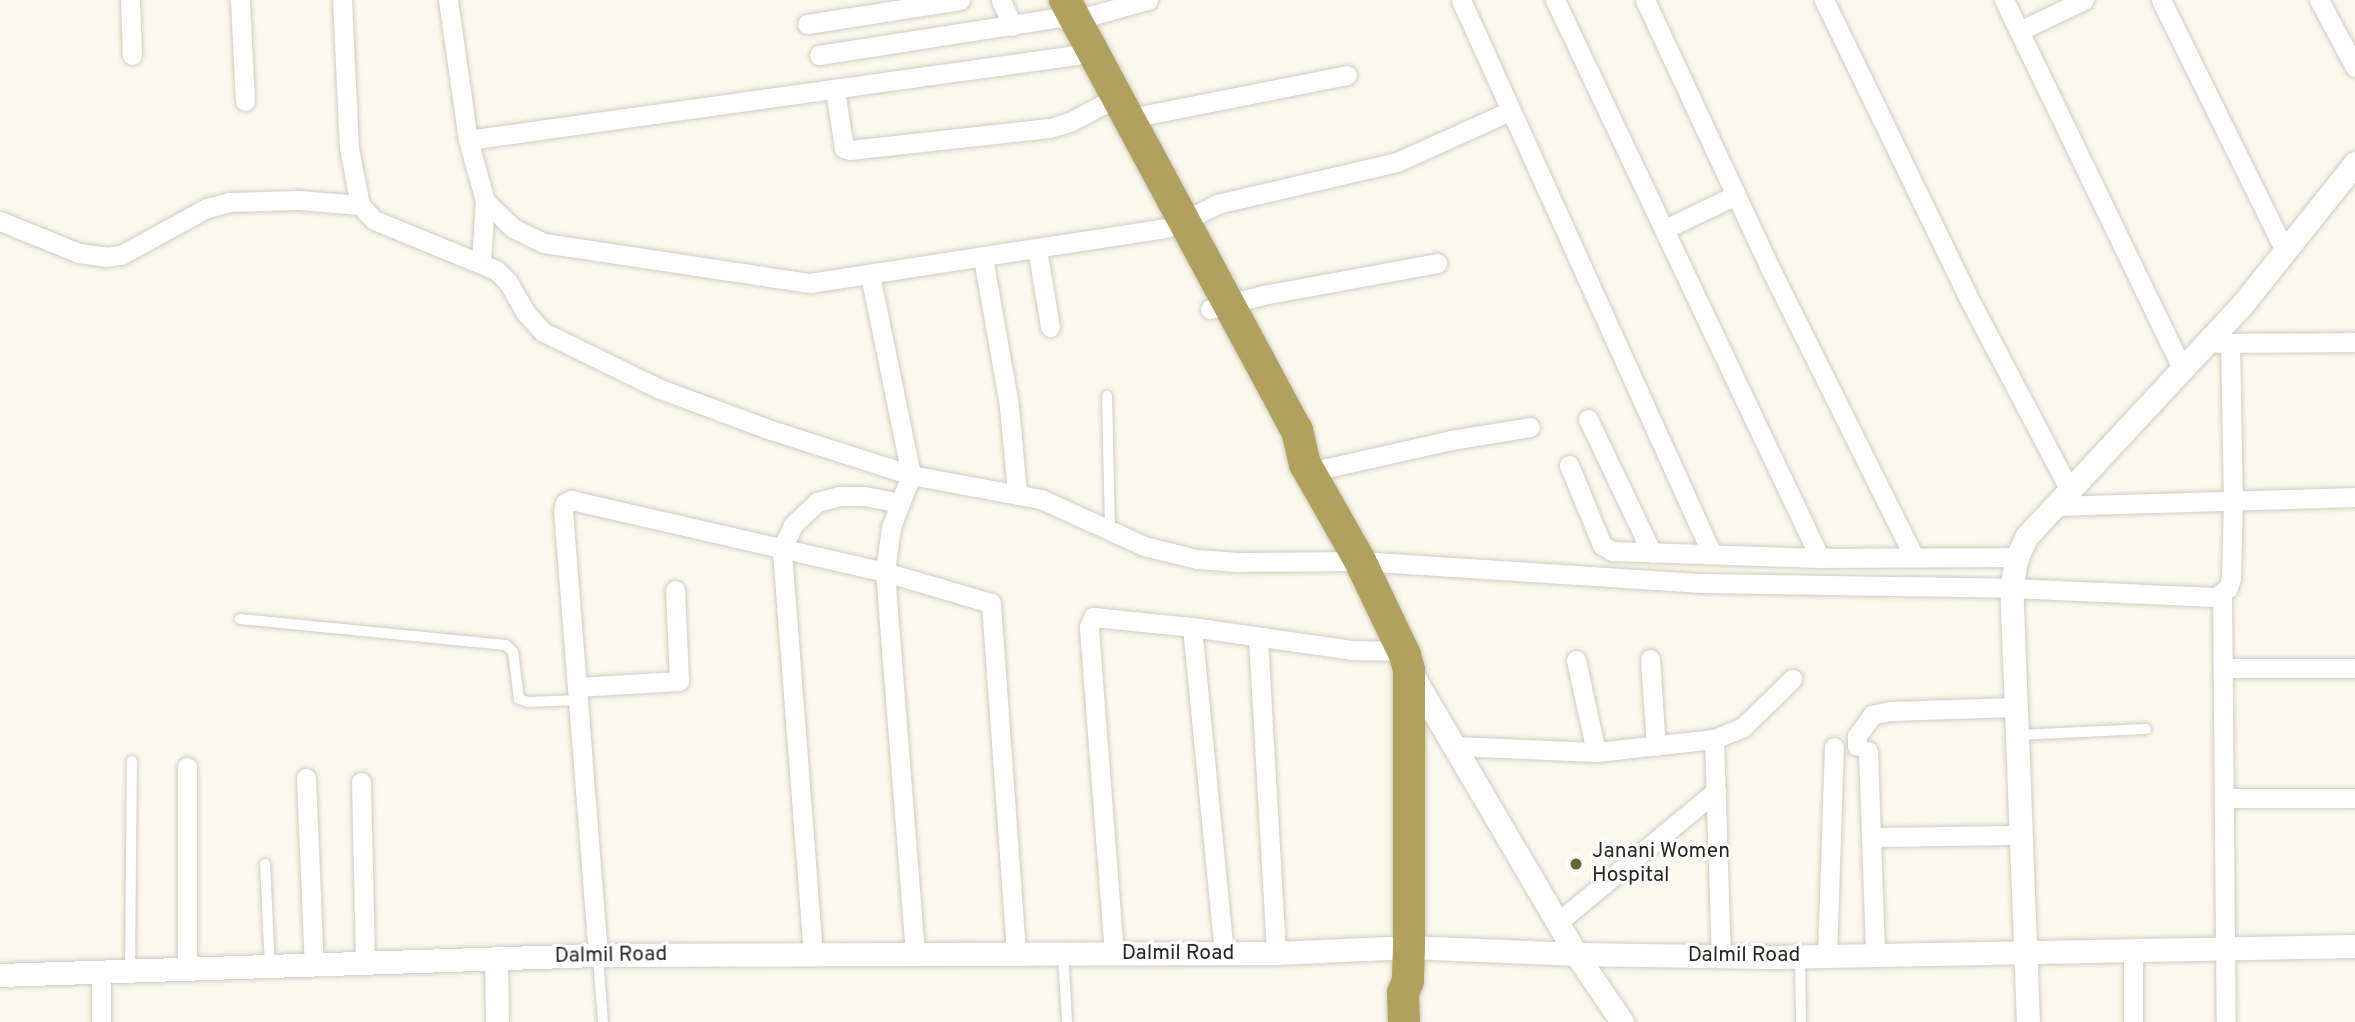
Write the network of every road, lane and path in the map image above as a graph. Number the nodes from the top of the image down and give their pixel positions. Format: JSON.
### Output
{"nodes":[{"id":1,"x":130,"y":0,"type":"edge"},
{"id":2,"x":240,"y":0,"type":"edge"},
{"id":3,"x":342,"y":0,"type":"edge"},
{"id":4,"x":448,"y":0,"type":"edge"},
{"id":5,"x":960,"y":0,"type":"edge"},
{"id":6,"x":1001,"y":0,"type":"edge"},
{"id":7,"x":1148,"y":0,"type":"edge"},
{"id":8,"x":1461,"y":0,"type":"edge"},
{"id":9,"x":1555,"y":0,"type":"edge"},
{"id":10,"x":1644,"y":0,"type":"edge"},
{"id":11,"x":1824,"y":0,"type":"edge"},
{"id":12,"x":2004,"y":0,"type":"edge"},
{"id":13,"x":2084,"y":0,"type":"edge"},
{"id":14,"x":2161,"y":0,"type":"edge"},
{"id":15,"x":2319,"y":0,"type":"edge"},
{"id":16,"x":1069,"y":11,"type":"edge"},
{"id":17,"x":807,"y":24,"type":"dead end"},
{"id":18,"x":1012,"y":26,"type":"junction"},
{"id":19,"x":2019,"y":31,"type":"junction"},
{"id":20,"x":132,"y":55,"type":"dead end"},
{"id":21,"x":819,"y":55,"type":"dead end"},
{"id":22,"x":1076,"y":55,"type":"junction"},
{"id":23,"x":2355,"y":67,"type":"edge"},
{"id":24,"x":1347,"y":75,"type":"dead end"},
{"id":25,"x":835,"y":90,"type":"junction"},
{"id":26,"x":245,"y":101,"type":"dead end"},
{"id":27,"x":1116,"y":111,"type":"junction"},
{"id":28,"x":1510,"y":111,"type":"junction"},
{"id":29,"x":468,"y":140,"type":"junction"},
{"id":30,"x":2355,"y":163,"type":"edge"},
{"id":31,"x":1736,"y":195,"type":"junction"},
{"id":32,"x":485,"y":201,"type":"junction"},
{"id":33,"x":360,"y":205,"type":"junction"},
{"id":34,"x":0,"y":221,"type":"edge"},
{"id":35,"x":1176,"y":225,"type":"junction"},
{"id":36,"x":1665,"y":229,"type":"junction"},
{"id":37,"x":1037,"y":249,"type":"junction"},
{"id":38,"x":2285,"y":251,"type":"junction"},
{"id":39,"x":983,"y":258,"type":"junction"},
{"id":40,"x":481,"y":261,"type":"junction"},
{"id":41,"x":1437,"y":263,"type":"dead end"},
{"id":42,"x":870,"y":275,"type":"junction"},
{"id":43,"x":1219,"y":306,"type":"junction"},
{"id":44,"x":1051,"y":327,"type":"dead end"},
{"id":45,"x":2355,"y":342,"type":"edge"},
{"id":46,"x":2218,"y":343,"type":"junction"},
{"id":47,"x":2182,"y":369,"type":"junction"},
{"id":48,"x":1107,"y":396,"type":"dead end"},
{"id":49,"x":1588,"y":419,"type":"dead end"},
{"id":50,"x":1530,"y":427,"type":"dead end"},
{"id":51,"x":1569,"y":465,"type":"dead end"},
{"id":52,"x":1308,"y":468,"type":"junction"},
{"id":53,"x":911,"y":475,"type":"junction"},
{"id":54,"x":1017,"y":493,"type":"junction"},
{"id":55,"x":2355,"y":497,"type":"edge"},
{"id":56,"x":2063,"y":498,"type":"junction"},
{"id":57,"x":2233,"y":501,"type":"junction"},
{"id":58,"x":899,"y":503,"type":"junction"},
{"id":59,"x":1110,"y":531,"type":"junction"},
{"id":60,"x":782,"y":548,"type":"junction"},
{"id":61,"x":1652,"y":553,"type":"junction"},
{"id":62,"x":1712,"y":554,"type":"junction"},
{"id":63,"x":1914,"y":557,"type":"junction"},
{"id":64,"x":2017,"y":557,"type":"junction"},
{"id":65,"x":1820,"y":558,"type":"junction"},
{"id":66,"x":1360,"y":561,"type":"junction"},
{"id":67,"x":885,"y":572,"type":"junction"},
{"id":68,"x":2011,"y":588,"type":"junction"},
{"id":69,"x":675,"y":590,"type":"dead end"},
{"id":70,"x":2222,"y":595,"type":"junction"},
{"id":71,"x":240,"y":619,"type":"dead end"},
{"id":72,"x":1192,"y":627,"type":"junction"},
{"id":73,"x":1258,"y":639,"type":"junction"},
{"id":74,"x":1650,"y":659,"type":"dead end"},
{"id":75,"x":1406,"y":660,"type":"junction"},
{"id":76,"x":1576,"y":660,"type":"dead end"},
{"id":77,"x":2223,"y":668,"type":"junction"},
{"id":78,"x":2355,"y":668,"type":"edge"},
{"id":79,"x":1792,"y":679,"type":"dead end"},
{"id":80,"x":577,"y":694,"type":"junction"},
{"id":81,"x":2016,"y":708,"type":"junction"},
{"id":82,"x":2146,"y":729,"type":"dead end"},
{"id":83,"x":2017,"y":735,"type":"junction"},
{"id":84,"x":1714,"y":739,"type":"junction"},
{"id":85,"x":1454,"y":746,"type":"junction"},
{"id":86,"x":1656,"y":746,"type":"junction"},
{"id":87,"x":1834,"y":747,"type":"dead end"},
{"id":88,"x":1596,"y":752,"type":"junction"},
{"id":89,"x":132,"y":761,"type":"dead end"},
{"id":90,"x":187,"y":767,"type":"dead end"},
{"id":91,"x":306,"y":778,"type":"dead end"},
{"id":92,"x":362,"y":782,"type":"dead end"},
{"id":93,"x":1716,"y":791,"type":"junction"},
{"id":94,"x":2224,"y":798,"type":"junction"},
{"id":95,"x":2355,"y":798,"type":"edge"},
{"id":96,"x":2021,"y":835,"type":"junction"},
{"id":97,"x":1871,"y":837,"type":"junction"},
{"id":98,"x":265,"y":864,"type":"dead end"},
{"id":99,"x":1557,"y":923,"type":"junction"},
{"id":100,"x":2355,"y":946,"type":"edge"},
{"id":101,"x":1409,"y":947,"type":"junction"},
{"id":102,"x":2226,"y":949,"type":"junction"},
{"id":103,"x":2133,"y":951,"type":"junction"},
{"id":104,"x":1224,"y":953,"type":"junction"},
{"id":105,"x":1276,"y":953,"type":"junction"},
{"id":106,"x":2026,"y":953,"type":"junction"},
{"id":107,"x":813,"y":954,"type":"junction"},
{"id":108,"x":915,"y":954,"type":"junction"},
{"id":109,"x":1016,"y":954,"type":"junction"},
{"id":110,"x":1063,"y":954,"type":"junction"},
{"id":111,"x":1114,"y":954,"type":"junction"},
{"id":112,"x":1576,"y":954,"type":"junction"},
{"id":113,"x":598,"y":955,"type":"junction"},
{"id":114,"x":1875,"y":955,"type":"junction"},
{"id":115,"x":1721,"y":956,"type":"junction"},
{"id":116,"x":1800,"y":956,"type":"junction"},
{"id":117,"x":1827,"y":956,"type":"junction"},
{"id":118,"x":496,"y":958,"type":"junction"},
{"id":119,"x":365,"y":963,"type":"junction"},
{"id":120,"x":314,"y":965,"type":"junction"},
{"id":121,"x":270,"y":966,"type":"junction"},
{"id":122,"x":187,"y":969,"type":"junction"},
{"id":123,"x":130,"y":971,"type":"junction"},
{"id":124,"x":102,"y":972,"type":"junction"},
{"id":125,"x":0,"y":975,"type":"edge"},
{"id":126,"x":1408,"y":981,"type":"junction"},
{"id":127,"x":101,"y":1022,"type":"edge"},
{"id":128,"x":497,"y":1022,"type":"edge"},
{"id":129,"x":603,"y":1022,"type":"edge"},
{"id":130,"x":1067,"y":1022,"type":"edge"},
{"id":131,"x":1404,"y":1022,"type":"edge"},
{"id":132,"x":1415,"y":1022,"type":"edge"},
{"id":133,"x":1622,"y":1022,"type":"edge"},
{"id":134,"x":1801,"y":1022,"type":"edge"},
{"id":135,"x":2028,"y":1022,"type":"edge"},
{"id":136,"x":2133,"y":1022,"type":"edge"},
{"id":137,"x":2226,"y":1022,"type":"edge"}],
"edges":[{"from":1,"to":20,"type":"street"},
{"from":2,"to":26,"type":"street"},
{"from":3,"to":33,"type":"street"},
{"from":4,"to":29,"type":"street"},
{"from":5,"to":17,"type":"street"},
{"from":6,"to":18,"type":"street"},
{"from":7,"to":16,"type":"street"},
{"from":8,"to":28,"type":"street"},
{"from":9,"to":36,"type":"street"},
{"from":10,"to":31,"type":"street"},
{"from":11,"to":56,"type":"street"},
{"from":12,"to":19,"type":"street"},
{"from":13,"to":19,"type":"street"},
{"from":14,"to":38,"type":"street"},
{"from":15,"to":23,"type":"street"},
{"from":16,"to":18,"type":"street"},
{"from":16,"to":22,"type":"highway"},
{"from":16,"to":27,"type":"highway"},
{"from":18,"to":21,"type":"street"},
{"from":19,"to":47,"type":"street"},
{"from":22,"to":25,"type":"street"},
{"from":22,"to":27,"type":"highway"},
{"from":24,"to":27,"type":"street"},
{"from":25,"to":27,"type":"street"},
{"from":25,"to":29,"type":"street"},
{"from":27,"to":35,"type":"highway"},
{"from":28,"to":35,"type":"street"},
{"from":28,"to":62,"type":"street"},
{"from":29,"to":32,"type":"street"},
{"from":30,"to":38,"type":"street"},
{"from":31,"to":36,"type":"street"},
{"from":31,"to":63,"type":"street"},
{"from":32,"to":40,"type":"street"},
{"from":32,"to":42,"type":"street"},
{"from":33,"to":34,"type":"street"},
{"from":33,"to":40,"type":"street"},
{"from":35,"to":37,"type":"street"},
{"from":35,"to":43,"type":"highway"},
{"from":36,"to":65,"type":"street"},
{"from":37,"to":39,"type":"street"},
{"from":37,"to":44,"type":"street"},
{"from":38,"to":46,"type":"street"},
{"from":39,"to":42,"type":"street"},
{"from":39,"to":54,"type":"street"},
{"from":40,"to":53,"type":"street"},
{"from":41,"to":43,"type":"street"},
{"from":42,"to":53,"type":"street"},
{"from":43,"to":52,"type":"highway"},
{"from":45,"to":46,"type":"street"},
{"from":46,"to":47,"type":"street"},
{"from":46,"to":57,"type":"street"},
{"from":47,"to":56,"type":"street"},
{"from":48,"to":59,"type":"lane"},
{"from":49,"to":61,"type":"street"},
{"from":50,"to":52,"type":"street"},
{"from":51,"to":61,"type":"street"},
{"from":52,"to":66,"type":"highway"},
{"from":53,"to":54,"type":"street"},
{"from":53,"to":58,"type":"street"},
{"from":54,"to":59,"type":"street"},
{"from":55,"to":57,"type":"street"},
{"from":56,"to":57,"type":"street"},
{"from":56,"to":64,"type":"street"},
{"from":57,"to":70,"type":"street"},
{"from":58,"to":60,"type":"street"},
{"from":58,"to":67,"type":"street"},
{"from":59,"to":66,"type":"street"},
{"from":60,"to":67,"type":"street"},
{"from":60,"to":80,"type":"street"},
{"from":60,"to":107,"type":"street"},
{"from":61,"to":62,"type":"street"},
{"from":62,"to":65,"type":"street"},
{"from":63,"to":64,"type":"street"},
{"from":63,"to":65,"type":"street"},
{"from":64,"to":68,"type":"street"},
{"from":66,"to":68,"type":"street"},
{"from":66,"to":75,"type":"highway"},
{"from":67,"to":108,"type":"street"},
{"from":67,"to":109,"type":"street"},
{"from":68,"to":70,"type":"street"},
{"from":68,"to":81,"type":"street"},
{"from":69,"to":80,"type":"street"},
{"from":70,"to":77,"type":"street"},
{"from":71,"to":80,"type":"lane"},
{"from":72,"to":73,"type":"street"},
{"from":72,"to":104,"type":"street"},
{"from":72,"to":111,"type":"street"},
{"from":73,"to":75,"type":"street"},
{"from":73,"to":105,"type":"street"},
{"from":74,"to":86,"type":"street"},
{"from":75,"to":85,"type":"street"},
{"from":75,"to":101,"type":"highway"},
{"from":76,"to":88,"type":"street"},
{"from":77,"to":78,"type":"street"},
{"from":77,"to":94,"type":"street"},
{"from":79,"to":84,"type":"street"},
{"from":80,"to":113,"type":"street"},
{"from":81,"to":83,"type":"street"},
{"from":81,"to":97,"type":"street"},
{"from":82,"to":83,"type":"lane"},
{"from":83,"to":96,"type":"street"},
{"from":84,"to":86,"type":"street"},
{"from":84,"to":93,"type":"street"},
{"from":85,"to":88,"type":"street"},
{"from":85,"to":99,"type":"street"},
{"from":86,"to":88,"type":"street"},
{"from":87,"to":117,"type":"street"},
{"from":89,"to":123,"type":"lane"},
{"from":90,"to":122,"type":"street"},
{"from":91,"to":120,"type":"street"},
{"from":92,"to":119,"type":"street"},
{"from":93,"to":99,"type":"street"},
{"from":93,"to":115,"type":"street"},
{"from":94,"to":95,"type":"street"},
{"from":94,"to":102,"type":"street"},
{"from":96,"to":97,"type":"street"},
{"from":96,"to":106,"type":"street"},
{"from":97,"to":114,"type":"street"},
{"from":98,"to":121,"type":"lane"},
{"from":99,"to":112,"type":"street"},
{"from":100,"to":102,"type":"street","name":"Dalmil Road"},
{"from":101,"to":105,"type":"street","name":"Dalmil Road"},
{"from":101,"to":112,"type":"street","name":"Dalmil Road"},
{"from":101,"to":126,"type":"highway"},
{"from":102,"to":103,"type":"street","name":"Dalmil Road"},
{"from":102,"to":137,"type":"street"},
{"from":103,"to":106,"type":"street","name":"Dalmil Road"},
{"from":103,"to":136,"type":"street"},
{"from":104,"to":105,"type":"street","name":"Dalmil Road"},
{"from":104,"to":111,"type":"street","name":"Dalmil Road"},
{"from":106,"to":114,"type":"street","name":"Dalmil Road"},
{"from":106,"to":135,"type":"street"},
{"from":107,"to":108,"type":"street","name":"Dalmil Road"},
{"from":107,"to":113,"type":"street","name":"Dalmil Road"},
{"from":108,"to":109,"type":"street","name":"Dalmil Road"},
{"from":109,"to":110,"type":"street","name":"Dalmil Road"},
{"from":110,"to":111,"type":"street","name":"Dalmil Road"},
{"from":110,"to":130,"type":"lane"},
{"from":112,"to":115,"type":"street","name":"Dalmil Road"},
{"from":112,"to":133,"type":"street"},
{"from":113,"to":118,"type":"street","name":"Dalmil Road"},
{"from":113,"to":129,"type":"lane"},
{"from":114,"to":117,"type":"street","name":"Dalmil Road"},
{"from":115,"to":116,"type":"street","name":"Dalmil Road"},
{"from":116,"to":117,"type":"street","name":"Dalmil Road"},
{"from":116,"to":134,"type":"lane"},
{"from":118,"to":119,"type":"street","name":"Dalmil Road"},
{"from":118,"to":128,"type":"street"},
{"from":119,"to":120,"type":"street","name":"Dalmil Road"},
{"from":120,"to":121,"type":"street","name":"Dalmil Road"},
{"from":121,"to":122,"type":"street","name":"Dalmil Road"},
{"from":122,"to":123,"type":"street","name":"Dalmil Road"},
{"from":123,"to":124,"type":"street","name":"Dalmil Road"},
{"from":124,"to":125,"type":"street","name":"Dalmil Road"},
{"from":124,"to":127,"type":"street"},
{"from":126,"to":131,"type":"highway"},
{"from":126,"to":132,"type":"highway"}]}
